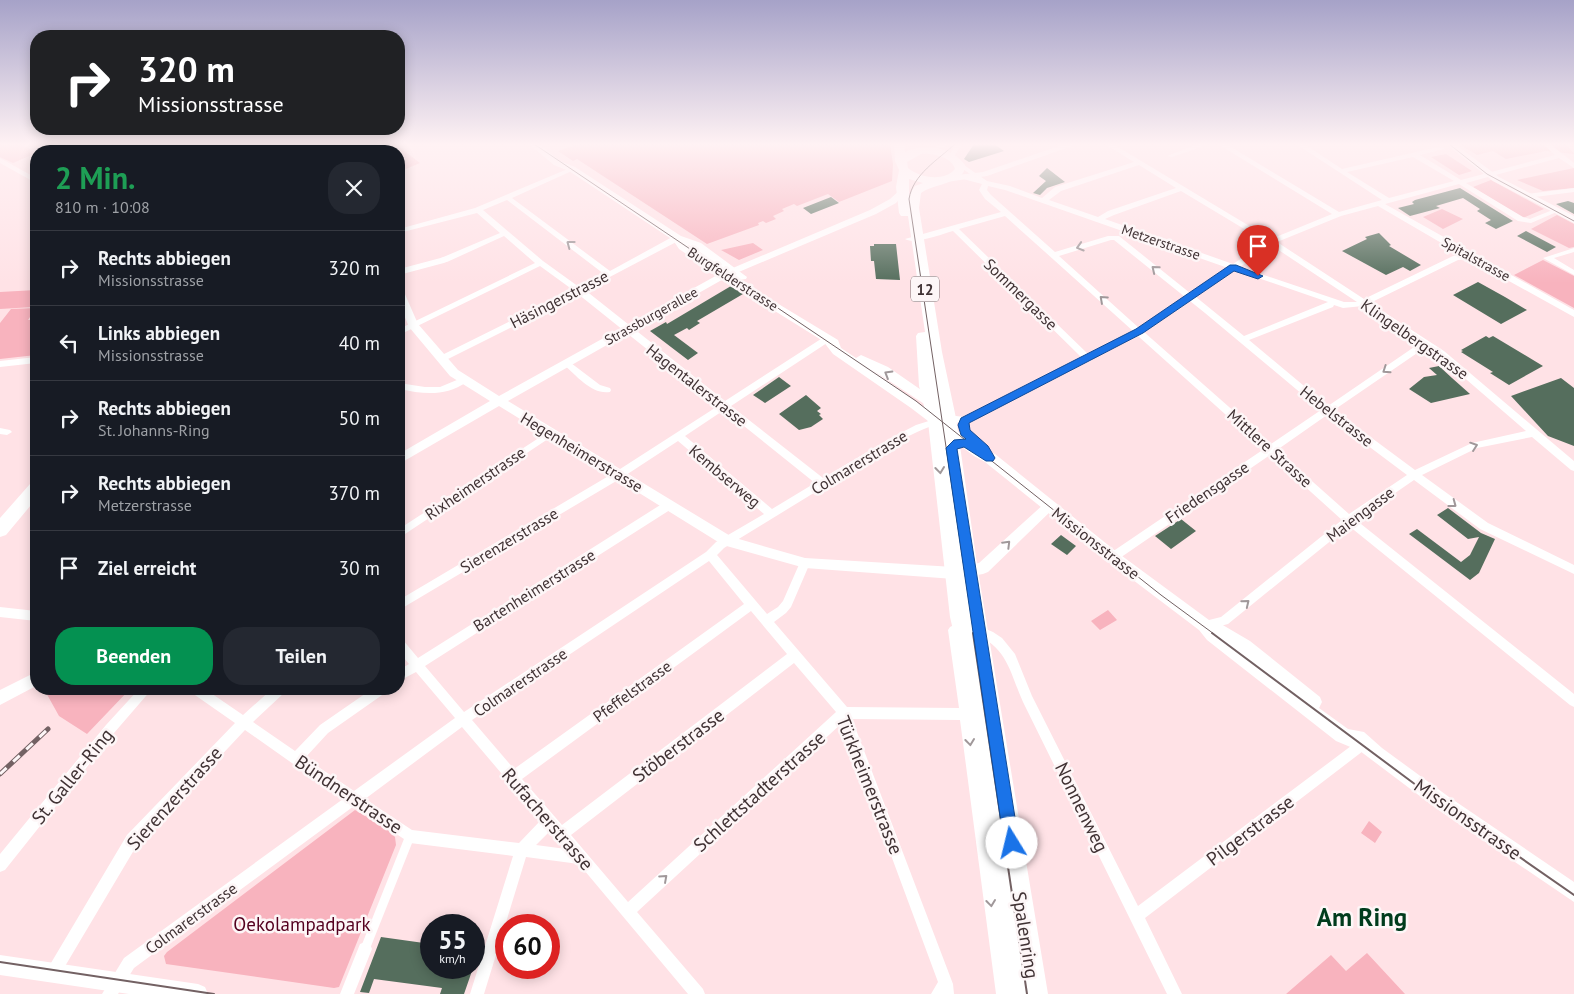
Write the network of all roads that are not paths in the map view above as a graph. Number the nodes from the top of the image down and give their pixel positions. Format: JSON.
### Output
{"nodes":[{"id":1,"x":522,"y":190,"type":"edge"},
{"id":2,"x":605,"y":190,"type":"edge"},
{"id":3,"x":905,"y":190,"type":"edge"},
{"id":4,"x":916,"y":190,"type":"edge"},
{"id":5,"x":985,"y":190,"type":"edge"},
{"id":6,"x":1009,"y":190,"type":"edge"},
{"id":7,"x":1056,"y":190,"type":"edge"},
{"id":8,"x":1175,"y":190,"type":"edge"},
{"id":9,"x":1186,"y":190,"type":"edge"},
{"id":10,"x":1299,"y":190,"type":"edge"},
{"id":11,"x":1366,"y":190,"type":"edge"},
{"id":12,"x":1424,"y":190,"type":"edge"},
{"id":13,"x":1474,"y":190,"type":"edge"},
{"id":14,"x":1517,"y":190,"type":"edge"},
{"id":15,"x":1571,"y":190,"type":"edge"},
{"id":16,"x":906,"y":196,"type":"junction"},
{"id":17,"x":1527,"y":196,"type":"junction"},
{"id":18,"x":507,"y":197,"type":"junction"},
{"id":19,"x":1043,"y":201,"type":"junction"},
{"id":20,"x":1382,"y":202,"type":"junction"},
{"id":21,"x":478,"y":210,"type":"junction"},
{"id":22,"x":1556,"y":211,"type":"junction"},
{"id":23,"x":1006,"y":213,"type":"junction"},
{"id":24,"x":1338,"y":214,"type":"junction"},
{"id":25,"x":1098,"y":220,"type":"junction"},
{"id":26,"x":1574,"y":220,"type":"edge"},
{"id":27,"x":954,"y":228,"type":"junction"},
{"id":28,"x":405,"y":229,"type":"edge"},
{"id":29,"x":506,"y":233,"type":"junction"},
{"id":30,"x":677,"y":238,"type":"junction"},
{"id":31,"x":913,"y":239,"type":"junction"},
{"id":32,"x":1271,"y":242,"type":"junction"},
{"id":33,"x":1574,"y":250,"type":"edge"},
{"id":34,"x":1054,"y":255,"type":"junction"},
{"id":35,"x":1468,"y":257,"type":"junction"},
{"id":36,"x":444,"y":260,"type":"joint"},
{"id":37,"x":540,"y":263,"type":"junction"},
{"id":38,"x":1233,"y":267,"type":"junction"},
{"id":39,"x":405,"y":270,"type":"edge"},
{"id":40,"x":729,"y":273,"type":"junction"},
{"id":41,"x":1574,"y":273,"type":"edge"},
{"id":42,"x":609,"y":274,"type":"junction"},
{"id":43,"x":579,"y":290,"type":"junction"},
{"id":44,"x":1190,"y":297,"type":"junction"},
{"id":45,"x":1332,"y":302,"type":"junction"},
{"id":46,"x":1365,"y":302,"type":"junction"},
{"id":47,"x":405,"y":307,"type":"edge"},
{"id":48,"x":1574,"y":314,"type":"edge"},
{"id":49,"x":413,"y":326,"type":"junction"},
{"id":50,"x":405,"y":329,"type":"edge"},
{"id":51,"x":627,"y":330,"type":"junction"},
{"id":52,"x":1140,"y":331,"type":"junction"},
{"id":53,"x":827,"y":339,"type":"junction"},
{"id":54,"x":1242,"y":340,"type":"junction"},
{"id":55,"x":1426,"y":343,"type":"junction"},
{"id":56,"x":1088,"y":359,"type":"junction"},
{"id":57,"x":440,"y":360,"type":"junction"},
{"id":58,"x":30,"y":361,"type":"edge"},
{"id":59,"x":567,"y":363,"type":"junction"},
{"id":60,"x":3,"y":364,"type":"edge"},
{"id":61,"x":0,"y":372,"type":"edge"},
{"id":62,"x":464,"y":380,"type":"junction"},
{"id":63,"x":405,"y":387,"type":"edge"},
{"id":64,"x":607,"y":390,"type":"dead end"},
{"id":65,"x":929,"y":400,"type":"junction"},
{"id":66,"x":499,"y":401,"type":"junction"},
{"id":67,"x":724,"y":406,"type":"junction"},
{"id":68,"x":1327,"y":410,"type":"junction"},
{"id":69,"x":954,"y":430,"type":"junction"},
{"id":70,"x":551,"y":432,"type":"junction"},
{"id":71,"x":1533,"y":433,"type":"junction"},
{"id":72,"x":679,"y":436,"type":"junction"},
{"id":73,"x":1270,"y":448,"type":"junction"},
{"id":74,"x":405,"y":456,"type":"edge"},
{"id":75,"x":1574,"y":467,"type":"edge"},
{"id":76,"x":620,"y":474,"type":"junction"},
{"id":77,"x":1414,"y":474,"type":"junction"},
{"id":78,"x":823,"y":484,"type":"junction"},
{"id":79,"x":30,"y":495,"type":"edge"},
{"id":80,"x":669,"y":505,"type":"junction"},
{"id":81,"x":1049,"y":506,"type":"junction"},
{"id":82,"x":772,"y":515,"type":"junction"},
{"id":83,"x":1349,"y":520,"type":"junction"},
{"id":84,"x":0,"y":530,"type":"edge"},
{"id":85,"x":405,"y":530,"type":"edge"},
{"id":86,"x":728,"y":541,"type":"junction"},
{"id":87,"x":710,"y":556,"type":"junction"},
{"id":88,"x":1113,"y":557,"type":"junction"},
{"id":89,"x":805,"y":563,"type":"junction"},
{"id":90,"x":1574,"y":570,"type":"edge"},
{"id":91,"x":961,"y":572,"type":"junction"},
{"id":92,"x":405,"y":601,"type":"edge"},
{"id":93,"x":751,"y":605,"type":"junction"},
{"id":94,"x":0,"y":612,"type":"edge"},
{"id":95,"x":30,"y":614,"type":"edge"},
{"id":96,"x":766,"y":621,"type":"junction"},
{"id":97,"x":1204,"y":625,"type":"junction"},
{"id":98,"x":979,"y":631,"type":"junction"},
{"id":99,"x":405,"y":651,"type":"edge"},
{"id":100,"x":794,"y":656,"type":"junction"},
{"id":101,"x":416,"y":664,"type":"junction"},
{"id":102,"x":405,"y":672,"type":"edge"},
{"id":103,"x":30,"y":682,"type":"edge"},
{"id":104,"x":141,"y":695,"type":"edge"},
{"id":105,"x":205,"y":695,"type":"edge"},
{"id":106,"x":273,"y":695,"type":"edge"},
{"id":107,"x":372,"y":695,"type":"edge"},
{"id":108,"x":0,"y":698,"type":"edge"},
{"id":109,"x":1574,"y":701,"type":"edge"},
{"id":110,"x":844,"y":714,"type":"junction"},
{"id":111,"x":966,"y":714,"type":"junction"},
{"id":112,"x":462,"y":720,"type":"junction"},
{"id":113,"x":244,"y":722,"type":"junction"},
{"id":114,"x":1363,"y":744,"type":"junction"},
{"id":115,"x":296,"y":759,"type":"junction"},
{"id":116,"x":513,"y":778,"type":"junction"},
{"id":117,"x":354,"y":799,"type":"junction"},
{"id":118,"x":550,"y":821,"type":"junction"},
{"id":119,"x":561,"y":834,"type":"junction"},
{"id":120,"x":410,"y":836,"type":"junction"},
{"id":121,"x":521,"y":851,"type":"junction"},
{"id":122,"x":582,"y":858,"type":"junction"},
{"id":123,"x":0,"y":865,"type":"edge"},
{"id":124,"x":1574,"y":893,"type":"edge"},
{"id":125,"x":628,"y":911,"type":"junction"},
{"id":126,"x":1136,"y":916,"type":"junction"},
{"id":127,"x":365,"y":949,"type":"joint"},
{"id":128,"x":0,"y":965,"type":"edge"},
{"id":129,"x":53,"y":973,"type":"junction"},
{"id":130,"x":113,"y":988,"type":"edge"},
{"id":131,"x":944,"y":991,"type":"edge"},
{"id":132,"x":198,"y":994,"type":"edge"},
{"id":133,"x":348,"y":994,"type":"edge"},
{"id":134,"x":477,"y":994,"type":"edge"},
{"id":135,"x":698,"y":994,"type":"edge"},
{"id":136,"x":1003,"y":994,"type":"edge"},
{"id":137,"x":1016,"y":994,"type":"edge"},
{"id":138,"x":1036,"y":994,"type":"edge"},
{"id":139,"x":1175,"y":994,"type":"edge"}],
"edges":[{"from":1,"to":18,"type":"street"},
{"from":2,"to":30,"type":"main road","name":"Burgfelderstrasse"},
{"from":3,"to":16,"type":"main road","number":"12"},
{"from":4,"to":16,"type":"main road"},
{"from":5,"to":23,"type":"street","name":"Mittlere Strasse"},
{"from":6,"to":19,"type":"street","name":"Metzerstrasse"},
{"from":7,"to":19,"type":"street"},
{"from":8,"to":25,"type":"street"},
{"from":9,"to":32,"type":"street","name":"Klingelbergstrasse"},
{"from":10,"to":24,"type":"street"},
{"from":11,"to":20,"type":"street","name":"Spitalstrasse"},
{"from":12,"to":20,"type":"street","name":"Colmarerstrasse"},
{"from":13,"to":22,"type":"street"},
{"from":14,"to":17,"type":"street"},
{"from":15,"to":17,"type":"street"},
{"from":16,"to":31,"type":"main road","number":"12"},
{"from":16,"to":40,"type":"street","name":"Strassburgerallee"},
{"from":17,"to":22,"type":"street"},
{"from":18,"to":21,"type":"street"},
{"from":42,"to":18,"type":"street","one_way":true},
{"from":19,"to":25,"type":"street","name":"Metzerstrasse"},
{"from":20,"to":24,"type":"street","name":"Colmarerstrasse"},
{"from":20,"to":35,"type":"street","name":"Spitalstrasse"},
{"from":21,"to":28,"type":"street"},
{"from":21,"to":29,"type":"street","name":"Hagentalerstrasse"},
{"from":22,"to":26,"type":"street"},
{"from":23,"to":27,"type":"street"},
{"from":23,"to":34,"type":"street","name":"Mittlere Strasse"},
{"from":24,"to":32,"type":"street","name":"Colmarerstrasse"},
{"from":25,"to":38,"type":"street","name":"Metzerstrasse"},
{"from":27,"to":31,"type":"street"},
{"from":27,"to":56,"type":"street","name":"Sommergasse"},
{"from":29,"to":36,"type":"street"},
{"from":29,"to":37,"type":"street","name":"Hagentalerstrasse"},
{"from":30,"to":40,"type":"main road","name":"Burgfelderstrasse"},
{"from":30,"to":42,"type":"street","name":"Häsingerstrasse"},
{"from":31,"to":65,"type":"main road","number":"12"},
{"from":31,"to":69,"type":"main road","number":"12"},
{"from":32,"to":38,"type":"street","name":"Colmarerstrasse"},
{"from":32,"to":46,"type":"street","name":"Klingelbergstrasse"},
{"from":33,"to":41,"type":"street"},
{"from":44,"to":34,"type":"street","name":"Hebelstrasse","one_way":true},
{"from":52,"to":34,"type":"street","name":"Mittlere Strasse","one_way":true},
{"from":35,"to":46,"type":"street"},
{"from":35,"to":48,"type":"street","name":"Spitalstrasse"},
{"from":36,"to":39,"type":"street"},
{"from":37,"to":43,"type":"street","name":"Hagentalerstrasse"},
{"from":37,"to":49,"type":"street"},
{"from":38,"to":44,"type":"street","name":"Colmarerstrasse"},
{"from":38,"to":45,"type":"street","name":"Metzerstrasse"},
{"from":40,"to":51,"type":"street","name":"Strassburgerallee"},
{"from":40,"to":53,"type":"main road","name":"Burgfelderstrasse"},
{"from":42,"to":43,"type":"street","name":"Häsingerstrasse"},
{"from":43,"to":51,"type":"street","name":"Hagentalerstrasse"},
{"from":43,"to":57,"type":"street","name":"Häsingerstrasse"},
{"from":44,"to":52,"type":"street","name":"Colmarerstrasse"},
{"from":44,"to":54,"type":"street","name":"Hebelstrasse"},
{"from":45,"to":46,"type":"street","name":"Metzerstrasse"},
{"from":45,"to":54,"type":"street"},
{"from":46,"to":55,"type":"street","name":"Klingelbergstrasse"},
{"from":47,"to":49,"type":"street","name":"Hegenheimerstrasse"},
{"from":49,"to":50,"type":"street"},
{"from":49,"to":57,"type":"street","name":"Hegenheimerstrasse"},
{"from":51,"to":59,"type":"street","name":"Strassburgerallee"},
{"from":51,"to":67,"type":"street","name":"Hagentalerstrasse"},
{"from":52,"to":56,"type":"street","name":"Colmarerstrasse"},
{"from":52,"to":73,"type":"street","name":"Mittlere Strasse"},
{"from":65,"to":53,"type":"main road","name":"Burgfelderstrasse","one_way":true},
{"from":53,"to":67,"type":"street","name":"Sierenzerstrasse"},
{"from":53,"to":69,"type":"main road","name":"Burgfelderstrasse"},
{"from":54,"to":68,"type":"street","name":"Hebelstrasse"},
{"from":55,"to":68,"type":"street","name":"Friedensgasse","one_way":true},
{"from":55,"to":71,"type":"street","name":"Klingelbergstrasse"},
{"from":56,"to":69,"type":"street","name":"Colmarerstrasse"},
{"from":57,"to":62,"type":"street","name":"Hegenheimerstrasse"},
{"from":58,"to":60,"type":"street"},
{"from":59,"to":64,"type":"street"},
{"from":59,"to":66,"type":"street","name":"Strassburgerallee"},
{"from":60,"to":61,"type":"street"},
{"from":62,"to":63,"type":"street"},
{"from":62,"to":66,"type":"street","name":"Hegenheimerstrasse"},
{"from":65,"to":69,"type":"main road","number":"12"},
{"from":66,"to":70,"type":"street","name":"Hegenheimerstrasse"},
{"from":66,"to":74,"type":"street","name":"Strassburgerallee"},
{"from":67,"to":72,"type":"street","name":"Sierenzerstrasse"},
{"from":67,"to":78,"type":"street","name":"Hagentalerstrasse"},
{"from":68,"to":73,"type":"street","name":"Friedensgasse"},
{"from":68,"to":77,"type":"street","name":"Hebelstrasse"},
{"from":69,"to":78,"type":"street","name":"Colmarerstrasse"},
{"from":69,"to":81,"type":"main road","name":"Missionsstrasse"},
{"from":69,"to":91,"type":"main road","name":"Spalenring","number":"12"},
{"from":69,"to":91,"type":"main road","name":"Spalenring","number":"12","one_way":true},
{"from":70,"to":76,"type":"street","name":"Hegenheimerstrasse"},
{"from":70,"to":85,"type":"street","name":"Rixheimerstrasse"},
{"from":71,"to":75,"type":"street","name":"Klingelbergstrasse"},
{"from":77,"to":71,"type":"street","name":"Maiengasse","one_way":true},
{"from":72,"to":76,"type":"street","name":"Sierenzerstrasse"},
{"from":72,"to":82,"type":"street","name":"Kembserweg"},
{"from":73,"to":83,"type":"street","name":"Mittlere Strasse"},
{"from":73,"to":88,"type":"street","name":"Friedensgasse"},
{"from":76,"to":80,"type":"street","name":"Hegenheimerstrasse"},
{"from":76,"to":92,"type":"street","name":"Sierenzerstrasse"},
{"from":77,"to":83,"type":"street","name":"Maiengasse"},
{"from":77,"to":90,"type":"street","name":"Hebelstrasse","one_way":true},
{"from":78,"to":82,"type":"street","name":"Colmarerstrasse"},
{"from":79,"to":84,"type":"main road"},
{"from":80,"to":86,"type":"street","name":"Hegenheimerstrasse"},
{"from":80,"to":101,"type":"street","name":"Bartenheimerstrasse"},
{"from":81,"to":88,"type":"main road","name":"Missionsstrasse"},
{"from":91,"to":81,"type":"street","name":"Hegenheimerstrasse","one_way":true},
{"from":82,"to":86,"type":"street","name":"Colmarerstrasse"},
{"from":97,"to":83,"type":"street","name":"Maiengasse","one_way":true},
{"from":83,"to":109,"type":"street","name":"Mittlere Strasse"},
{"from":86,"to":87,"type":"street","name":"Colmarerstrasse"},
{"from":86,"to":89,"type":"street","name":"Hegenheimerstrasse"},
{"from":87,"to":93,"type":"street","name":"Türkheimerstrasse"},
{"from":87,"to":112,"type":"street","name":"Colmarerstrasse"},
{"from":88,"to":97,"type":"main road","name":"Missionsstrasse"},
{"from":89,"to":91,"type":"street","name":"Hegenheimerstrasse"},
{"from":89,"to":96,"type":"street"},
{"from":91,"to":98,"type":"main road","name":"Spalenring","number":"12"},
{"from":91,"to":111,"type":"street","name":"Spalenring"},
{"from":91,"to":137,"type":"main road","name":"Spalenring","number":"12"},
{"from":93,"to":96,"type":"street","name":"Türkheimerstrasse"},
{"from":93,"to":116,"type":"street","name":"Pfeffelstrasse"},
{"from":94,"to":95,"type":"street"},
{"from":96,"to":100,"type":"street","name":"Türkheimerstrasse"},
{"from":97,"to":114,"type":"main road","name":"Missionsstrasse"},
{"from":98,"to":126,"type":"street","name":"Nonnenweg"},
{"from":98,"to":138,"type":"main road","name":"Spalenring","number":"12"},
{"from":99,"to":101,"type":"street","name":"Rufacherstrasse"},
{"from":100,"to":110,"type":"street","name":"Türkheimerstrasse"},
{"from":100,"to":119,"type":"street","name":"Stöberstrasse"},
{"from":101,"to":102,"type":"street","name":"Bartenheimerstrasse"},
{"from":101,"to":112,"type":"street","name":"Rufacherstrasse"},
{"from":103,"to":108,"type":"street"},
{"from":104,"to":123,"type":"street","name":"St. Galler-Ring"},
{"from":105,"to":113,"type":"street","name":"Bündnerstrasse"},
{"from":106,"to":113,"type":"street","name":"Sierenzerstrasse"},
{"from":107,"to":115,"type":"street"},
{"from":110,"to":111,"type":"street"},
{"from":125,"to":110,"type":"street","name":"Schlettstadterstrasse","one_way":true},
{"from":110,"to":131,"type":"street","name":"Türkheimerstrasse"},
{"from":111,"to":136,"type":"street","name":"Spalenring","one_way":true},
{"from":112,"to":116,"type":"street","name":"Rufacherstrasse"},
{"from":112,"to":117,"type":"street","name":"Colmarerstrasse"},
{"from":113,"to":115,"type":"street","name":"Bündnerstrasse"},
{"from":113,"to":129,"type":"street","name":"Sierenzerstrasse"},
{"from":114,"to":124,"type":"main road","name":"Missionsstrasse"},
{"from":114,"to":126,"type":"street","name":"Pilgerstrasse"},
{"from":115,"to":117,"type":"street","name":"Bündnerstrasse"},
{"from":116,"to":118,"type":"street","name":"Rufacherstrasse"},
{"from":117,"to":120,"type":"street","name":"Bündnerstrasse"},
{"from":117,"to":130,"type":"street","name":"Colmarerstrasse"},
{"from":118,"to":119,"type":"street","name":"Rufacherstrasse"},
{"from":118,"to":121,"type":"street"},
{"from":119,"to":122,"type":"street","name":"Rufacherstrasse"},
{"from":120,"to":121,"type":"street","name":"Bündnerstrasse"},
{"from":120,"to":127,"type":"street"},
{"from":121,"to":122,"type":"street","name":"Bündnerstrasse"},
{"from":121,"to":134,"type":"street"},
{"from":122,"to":125,"type":"street","name":"Rufacherstrasse"},
{"from":125,"to":135,"type":"street","name":"Rufacherstrasse"},
{"from":126,"to":139,"type":"street","name":"Nonnenweg"},
{"from":127,"to":133,"type":"street"},
{"from":128,"to":129,"type":"main road"},
{"from":129,"to":130,"type":"main road"},
{"from":130,"to":132,"type":"main road"}]}
